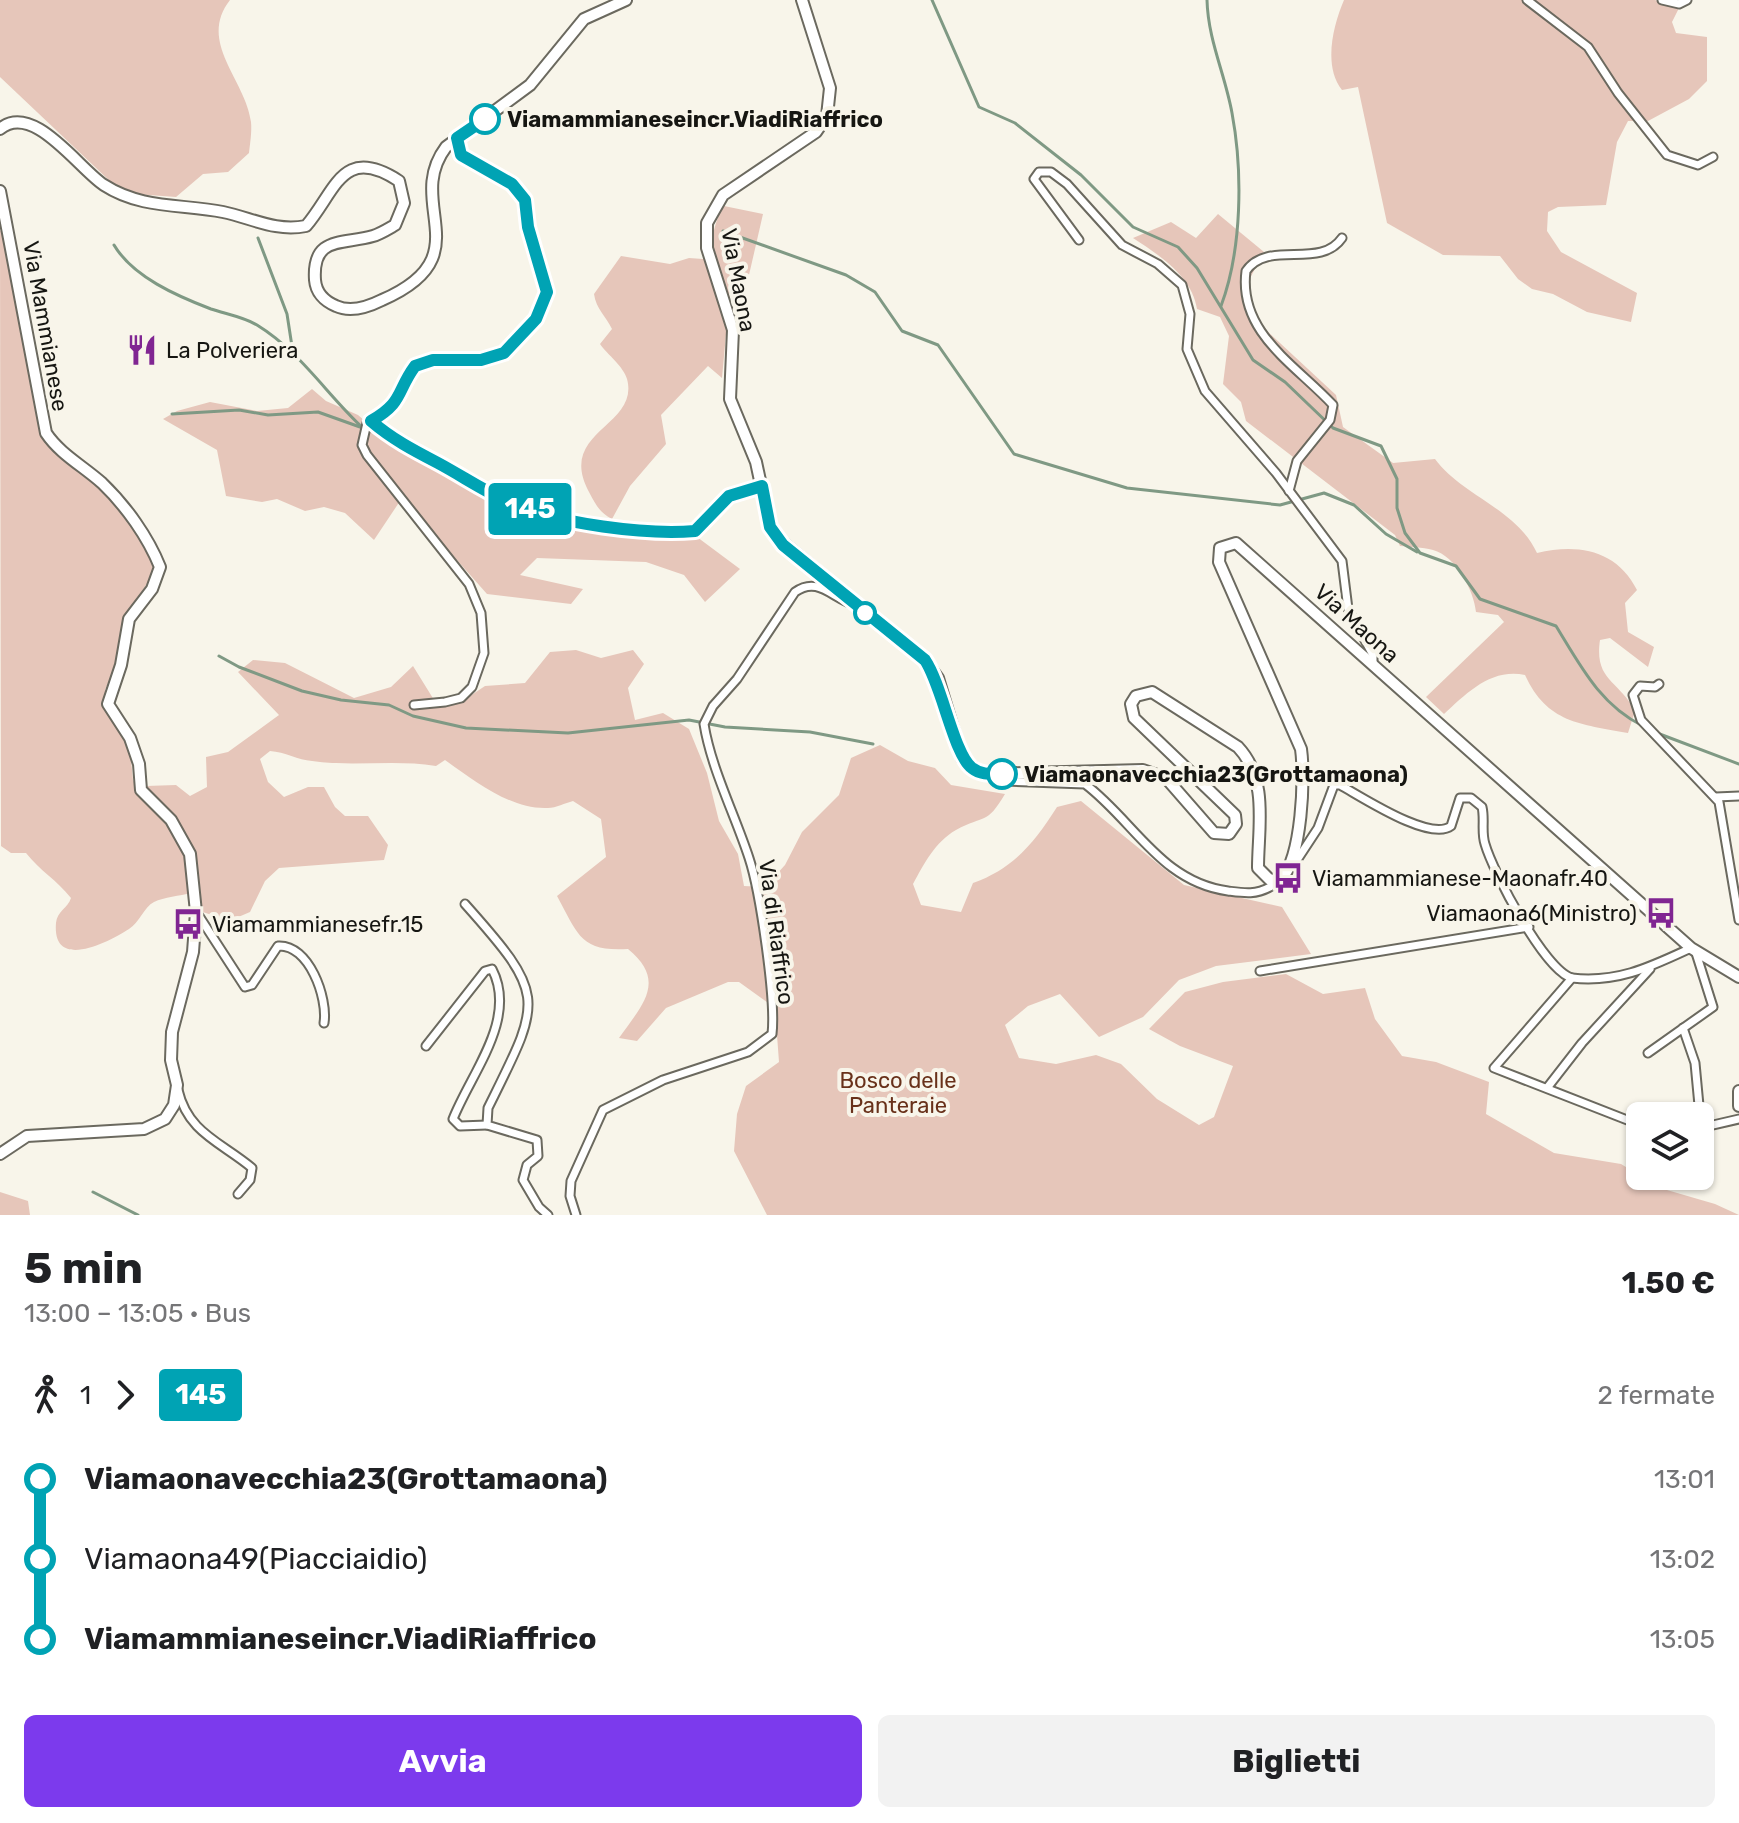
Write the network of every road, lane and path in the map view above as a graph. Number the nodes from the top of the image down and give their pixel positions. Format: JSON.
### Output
{"nodes":[{"id":1,"x":626,"y":0,"type":"edge"},
{"id":2,"x":802,"y":0,"type":"edge"},
{"id":3,"x":1527,"y":0,"type":"edge"},
{"id":4,"x":1662,"y":0,"type":"edge"},
{"id":5,"x":1687,"y":0,"type":"edge"},
{"id":6,"x":0,"y":129,"type":"edge"},
{"id":7,"x":457,"y":138,"type":"junction"},
{"id":8,"x":1713,"y":157,"type":"dead end"},
{"id":9,"x":0,"y":191,"type":"edge"},
{"id":10,"x":1342,"y":238,"type":"dead end"},
{"id":11,"x":1079,"y":240,"type":"dead end"},
{"id":12,"x":371,"y":421,"type":"junction"},
{"id":13,"x":762,"y":486,"type":"junction"},
{"id":14,"x":1289,"y":491,"type":"junction"},
{"id":15,"x":856,"y":605,"type":"junction"},
{"id":16,"x":1373,"y":663,"type":"junction"},
{"id":17,"x":1659,"y":684,"type":"dead end"},
{"id":18,"x":414,"y":705,"type":"dead end"},
{"id":19,"x":982,"y":774,"type":"junction"},
{"id":20,"x":1739,"y":796,"type":"edge"},
{"id":21,"x":1716,"y":797,"type":"junction"},
{"id":22,"x":1291,"y":862,"type":"junction"},
{"id":23,"x":1274,"y":881,"type":"junction"},
{"id":24,"x":1737,"y":897,"type":"edge"},
{"id":25,"x":465,"y":904,"type":"dead end"},
{"id":26,"x":196,"y":912,"type":"junction"},
{"id":27,"x":1739,"y":920,"type":"edge"},
{"id":28,"x":1529,"y":927,"type":"junction"},
{"id":29,"x":1693,"y":950,"type":"junction"},
{"id":30,"x":1651,"y":967,"type":"junction"},
{"id":31,"x":1260,"y":971,"type":"dead end"},
{"id":32,"x":1739,"y":977,"type":"edge"},
{"id":33,"x":1572,"y":978,"type":"junction"},
{"id":34,"x":324,"y":1023,"type":"dead end"},
{"id":35,"x":1683,"y":1028,"type":"junction"},
{"id":36,"x":426,"y":1046,"type":"dead end"},
{"id":37,"x":1648,"y":1053,"type":"dead end"},
{"id":38,"x":177,"y":1085,"type":"junction"},
{"id":39,"x":1547,"y":1088,"type":"junction"},
{"id":40,"x":1739,"y":1091,"type":"edge"},
{"id":41,"x":1699,"y":1102,"type":"edge"},
{"id":42,"x":1739,"y":1106,"type":"edge"},
{"id":43,"x":1626,"y":1119,"type":"edge"},
{"id":44,"x":1739,"y":1119,"type":"edge"},
{"id":45,"x":487,"y":1125,"type":"junction"},
{"id":46,"x":1714,"y":1125,"type":"edge"},
{"id":47,"x":0,"y":1154,"type":"edge"},
{"id":48,"x":238,"y":1194,"type":"dead end"},
{"id":49,"x":548,"y":1215,"type":"edge"},
{"id":50,"x":576,"y":1215,"type":"edge"}],
"edges":[{"from":1,"to":7,"type":"main road"},
{"from":2,"to":13,"type":"main road","name":"Via Maona"},
{"from":3,"to":8,"type":"street"},
{"from":4,"to":5,"type":"street"},
{"from":6,"to":7,"type":"main road"},
{"from":7,"to":12,"type":"street"},
{"from":9,"to":26,"type":"main road","name":"Via Mammianese"},
{"from":10,"to":14,"type":"street"},
{"from":11,"to":14,"type":"street"},
{"from":12,"to":13,"type":"street"},
{"from":12,"to":18,"type":"street"},
{"from":13,"to":15,"type":"main road","name":"Via Maona"},
{"from":14,"to":16,"type":"street"},
{"from":15,"to":19,"type":"main road","name":"Via Maona"},
{"from":15,"to":50,"type":"street","name":"Via di Riaffrico"},
{"from":16,"to":22,"type":"main road","name":"Via Maona"},
{"from":16,"to":29,"type":"main road","name":"Via Maona"},
{"from":17,"to":21,"type":"street"},
{"from":19,"to":23,"type":"street"},
{"from":19,"to":23,"type":"main road"},
{"from":20,"to":21,"type":"street"},
{"from":21,"to":24,"type":"street"},
{"from":22,"to":23,"type":"main road"},
{"from":22,"to":28,"type":"street"},
{"from":24,"to":27,"type":"street"},
{"from":25,"to":45,"type":"street"},
{"from":26,"to":34,"type":"street"},
{"from":26,"to":38,"type":"main road","name":"Via Mammianese"},
{"from":28,"to":31,"type":"street"},
{"from":28,"to":33,"type":"street"},
{"from":29,"to":30,"type":"street"},
{"from":29,"to":32,"type":"main road","name":"Via Maona"},
{"from":29,"to":35,"type":"street"},
{"from":30,"to":33,"type":"street"},
{"from":30,"to":39,"type":"street"},
{"from":33,"to":39,"type":"street"},
{"from":35,"to":37,"type":"street"},
{"from":35,"to":41,"type":"street"},
{"from":36,"to":45,"type":"street"},
{"from":38,"to":47,"type":"main road"},
{"from":38,"to":48,"type":"street"},
{"from":39,"to":43,"type":"street"},
{"from":40,"to":42,"type":"main road"},
{"from":44,"to":46,"type":"street"},
{"from":45,"to":49,"type":"street"}]}
